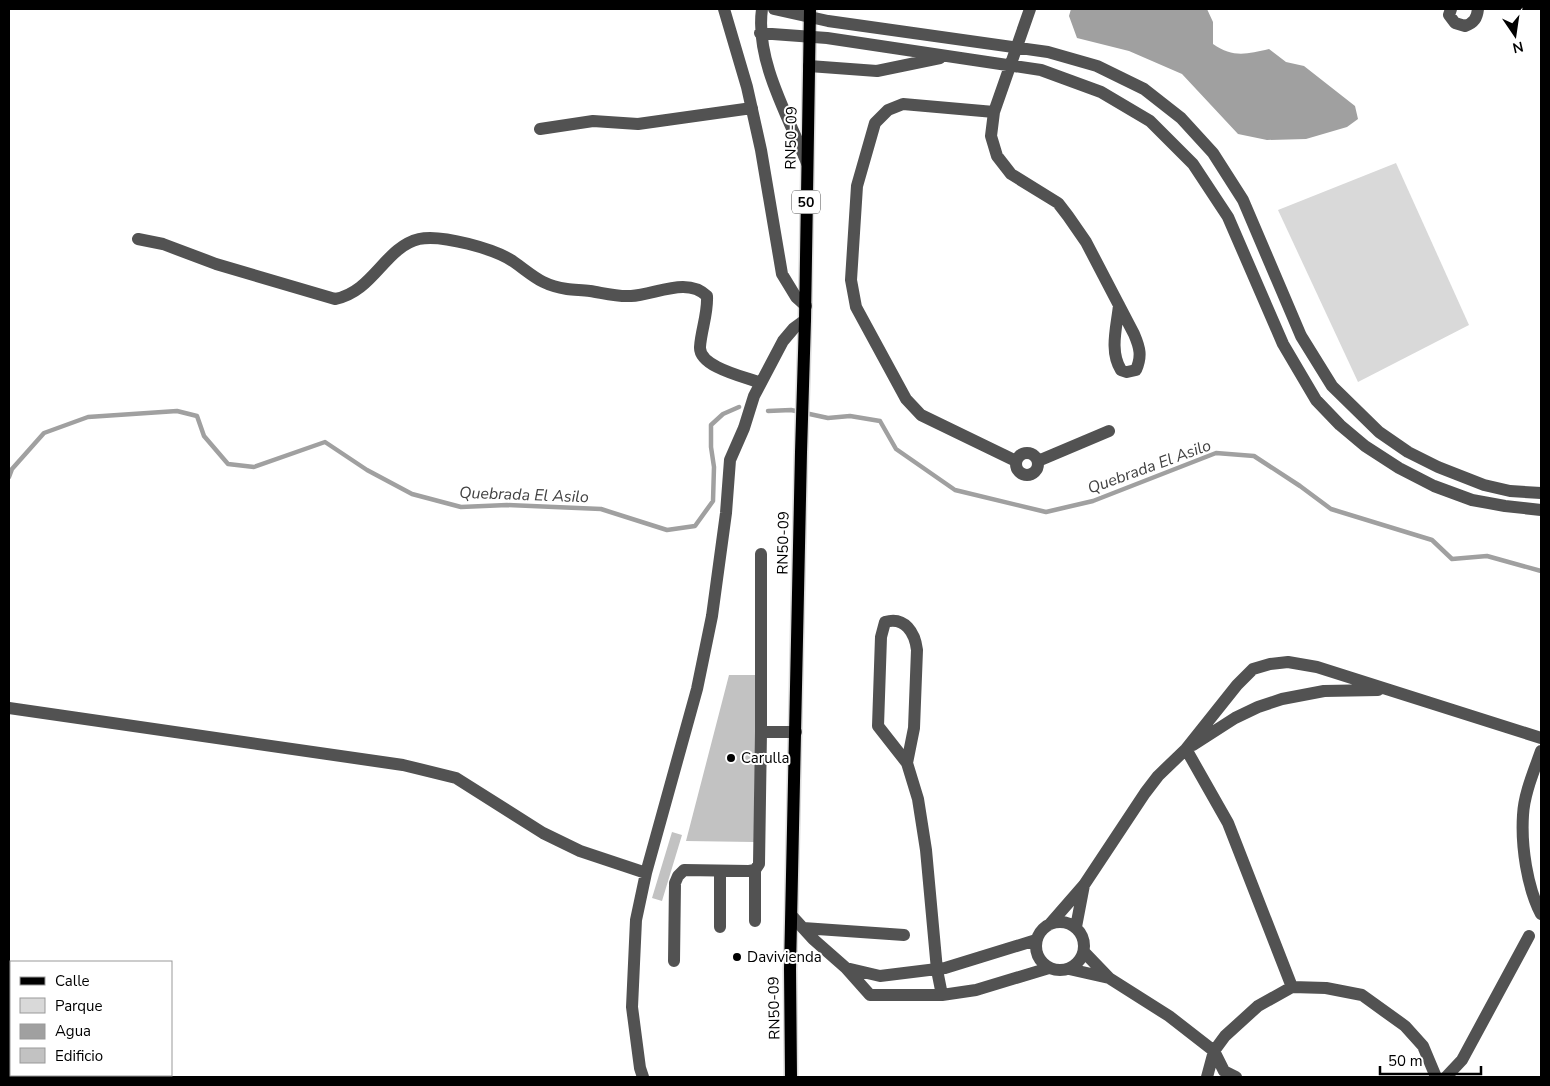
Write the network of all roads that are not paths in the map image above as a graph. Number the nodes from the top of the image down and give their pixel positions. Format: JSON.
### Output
{"nodes":[{"id":1,"x":724,"y":9,"type":"edge"},
{"id":2,"x":762,"y":9,"type":"edge"},
{"id":3,"x":774,"y":9,"type":"edge"},
{"id":4,"x":1030,"y":9,"type":"edge"},
{"id":5,"x":1451,"y":9,"type":"edge"},
{"id":6,"x":1478,"y":9,"type":"edge"},
{"id":7,"x":810,"y":13,"type":"edge"},
{"id":8,"x":760,"y":33,"type":"junction"},
{"id":9,"x":810,"y":37,"type":"junction"},
{"id":10,"x":1018,"y":46,"type":"junction"},
{"id":11,"x":946,"y":57,"type":"junction"},
{"id":12,"x":809,"y":66,"type":"junction"},
{"id":13,"x":1010,"y":66,"type":"junction"},
{"id":14,"x":752,"y":108,"type":"junction"},
{"id":15,"x":994,"y":112,"type":"junction"},
{"id":16,"x":540,"y":129,"type":"dead end"},
{"id":17,"x":807,"y":163,"type":"junction"},
{"id":18,"x":138,"y":238,"type":"dead end"},
{"id":19,"x":1119,"y":305,"type":"dead end"},
{"id":20,"x":806,"y":306,"type":"junction"},
{"id":21,"x":806,"y":320,"type":"junction"},
{"id":22,"x":761,"y":383,"type":"junction"},
{"id":23,"x":1110,"y":431,"type":"dead end"},
{"id":24,"x":1016,"y":461,"type":"junction"},
{"id":25,"x":1038,"y":461,"type":"junction"},
{"id":26,"x":1541,"y":494,"type":"edge"},
{"id":27,"x":1541,"y":510,"type":"edge"},
{"id":28,"x":761,"y":554,"type":"dead end"},
{"id":29,"x":1388,"y":690,"type":"junction"},
{"id":30,"x":9,"y":708,"type":"edge"},
{"id":31,"x":761,"y":732,"type":"junction"},
{"id":32,"x":796,"y":732,"type":"junction"},
{"id":33,"x":1541,"y":738,"type":"edge"},
{"id":34,"x":1186,"y":749,"type":"junction"},
{"id":35,"x":1541,"y":751,"type":"edge"},
{"id":36,"x":907,"y":762,"type":"junction"},
{"id":37,"x":755,"y":870,"type":"junction"},
{"id":38,"x":720,"y":871,"type":"junction"},
{"id":39,"x":646,"y":873,"type":"junction"},
{"id":40,"x":1084,"y":885,"type":"junction"},
{"id":41,"x":1541,"y":914,"type":"edge"},
{"id":42,"x":792,"y":916,"type":"junction"},
{"id":43,"x":755,"y":921,"type":"dead end"},
{"id":44,"x":1050,"y":924,"type":"junction"},
{"id":45,"x":720,"y":927,"type":"dead end"},
{"id":46,"x":1076,"y":927,"type":"junction"},
{"id":47,"x":802,"y":928,"type":"junction"},
{"id":48,"x":904,"y":935,"type":"dead end"},
{"id":49,"x":1529,"y":936,"type":"dead end"},
{"id":50,"x":1036,"y":940,"type":"junction"},
{"id":51,"x":1084,"y":952,"type":"junction"},
{"id":52,"x":674,"y":961,"type":"dead end"},
{"id":53,"x":846,"y":968,"type":"junction"},
{"id":54,"x":1048,"y":968,"type":"junction"},
{"id":55,"x":1069,"y":969,"type":"junction"},
{"id":56,"x":937,"y":970,"type":"junction"},
{"id":57,"x":1110,"y":978,"type":"junction"},
{"id":58,"x":1292,"y":987,"type":"junction"},
{"id":59,"x":942,"y":995,"type":"junction"},
{"id":60,"x":1214,"y":1052,"type":"junction"},
{"id":61,"x":643,"y":1077,"type":"edge"},
{"id":62,"x":791,"y":1077,"type":"edge"},
{"id":63,"x":1207,"y":1077,"type":"edge"},
{"id":64,"x":1236,"y":1077,"type":"edge"},
{"id":65,"x":1436,"y":1077,"type":"edge"},
{"id":66,"x":1446,"y":1077,"type":"edge"}],
"edges":[{"from":1,"to":14,"type":"street"},
{"from":2,"to":8,"type":"street"},
{"from":3,"to":7,"type":"street"},
{"from":4,"to":10,"type":"street"},
{"from":5,"to":6,"type":"street"},
{"from":7,"to":9,"type":"main road","name":"RN50-09","number":"50"},
{"from":7,"to":10,"type":"street"},
{"from":8,"to":9,"type":"street"},
{"from":8,"to":17,"type":"street"},
{"from":9,"to":11,"type":"street"},
{"from":9,"to":12,"type":"main road","name":"RN50-09","number":"50"},
{"from":10,"to":13,"type":"street"},
{"from":10,"to":26,"type":"street"},
{"from":11,"to":12,"type":"street"},
{"from":11,"to":13,"type":"street"},
{"from":12,"to":17,"type":"main road","name":"RN50-09","number":"50"},
{"from":13,"to":15,"type":"street"},
{"from":13,"to":27,"type":"street"},
{"from":14,"to":16,"type":"street"},
{"from":14,"to":20,"type":"street"},
{"from":15,"to":19,"type":"street"},
{"from":15,"to":24,"type":"street"},
{"from":17,"to":20,"type":"main road","name":"RN50-09","number":"50"},
{"from":18,"to":22,"type":"street"},
{"from":20,"to":21,"type":"main road","name":"RN50-09","number":"50"},
{"from":21,"to":22,"type":"street"},
{"from":21,"to":32,"type":"main road","name":"RN50-09","number":"50"},
{"from":22,"to":39,"type":"street"},
{"from":23,"to":25,"type":"street"},
{"from":24,"to":25,"type":"street"},
{"from":24,"to":25,"type":"street"},
{"from":28,"to":31,"type":"street"},
{"from":29,"to":33,"type":"street"},
{"from":29,"to":34,"type":"street"},
{"from":29,"to":34,"type":"street"},
{"from":30,"to":39,"type":"street"},
{"from":31,"to":32,"type":"street"},
{"from":31,"to":37,"type":"street"},
{"from":32,"to":42,"type":"main road","name":"RN50-09","number":"50"},
{"from":34,"to":40,"type":"street"},
{"from":34,"to":58,"type":"street"},
{"from":35,"to":41,"type":"street"},
{"from":36,"to":36,"type":"street"},
{"from":36,"to":56,"type":"street"},
{"from":37,"to":38,"type":"street"},
{"from":37,"to":43,"type":"street"},
{"from":38,"to":45,"type":"street"},
{"from":38,"to":52,"type":"street"},
{"from":39,"to":61,"type":"street"},
{"from":40,"to":44,"type":"street"},
{"from":40,"to":46,"type":"street"},
{"from":42,"to":47,"type":"street"},
{"from":42,"to":62,"type":"main road","name":"RN50-09","number":"50"},
{"from":44,"to":46,"type":"street"},
{"from":44,"to":50,"type":"street"},
{"from":46,"to":51,"type":"street"},
{"from":47,"to":48,"type":"street"},
{"from":47,"to":53,"type":"street"},
{"from":49,"to":66,"type":"street"},
{"from":50,"to":54,"type":"street"},
{"from":50,"to":56,"type":"street"},
{"from":51,"to":55,"type":"street"},
{"from":51,"to":57,"type":"street"},
{"from":53,"to":56,"type":"street"},
{"from":53,"to":59,"type":"street"},
{"from":54,"to":55,"type":"street"},
{"from":54,"to":59,"type":"street"},
{"from":55,"to":57,"type":"street"},
{"from":56,"to":59,"type":"street"},
{"from":57,"to":60,"type":"street"},
{"from":58,"to":60,"type":"street"},
{"from":58,"to":65,"type":"street"},
{"from":60,"to":63,"type":"street"},
{"from":60,"to":64,"type":"street"}]}
